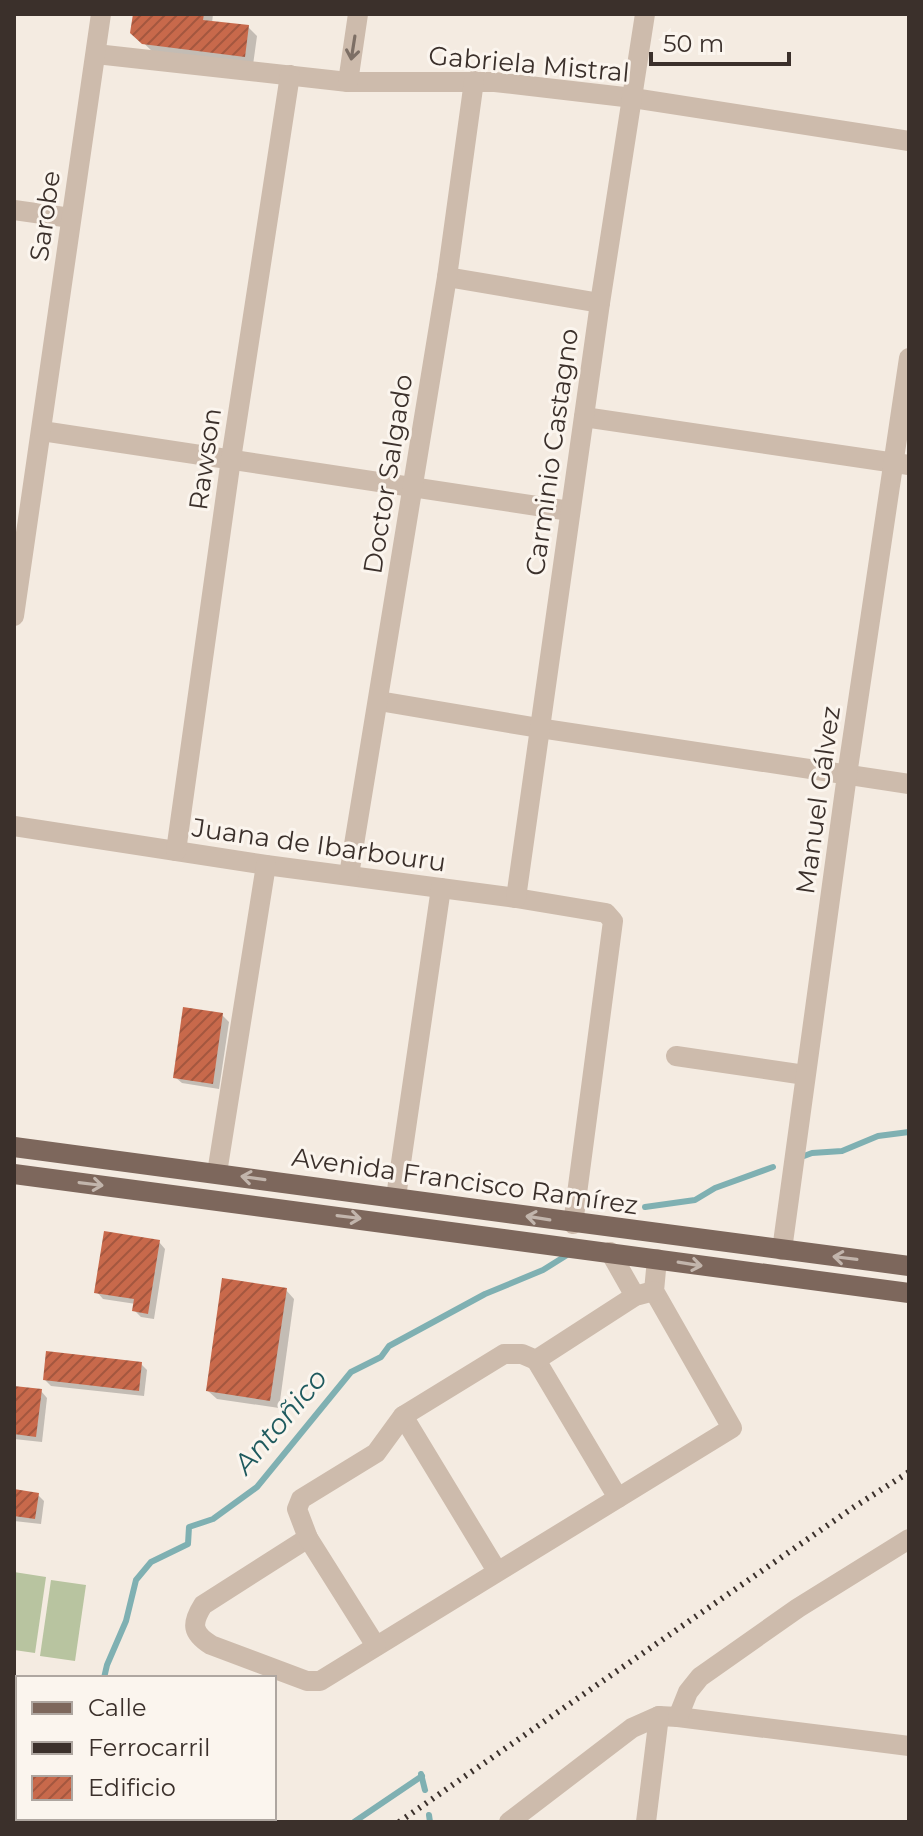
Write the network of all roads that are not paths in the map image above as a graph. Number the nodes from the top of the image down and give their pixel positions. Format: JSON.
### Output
{"nodes":[{"id":1,"x":101,"y":14,"type":"edge"},
{"id":2,"x":358,"y":14,"type":"edge"},
{"id":3,"x":645,"y":14,"type":"edge"},
{"id":4,"x":96,"y":54,"type":"junction"},
{"id":5,"x":290,"y":75,"type":"junction"},
{"id":6,"x":474,"y":81,"type":"junction"},
{"id":7,"x":348,"y":82,"type":"junction"},
{"id":8,"x":633,"y":98,"type":"junction"},
{"id":9,"x":909,"y":141,"type":"edge"},
{"id":10,"x":14,"y":210,"type":"edge"},
{"id":11,"x":71,"y":218,"type":"junction"},
{"id":12,"x":447,"y":277,"type":"junction"},
{"id":13,"x":600,"y":303,"type":"junction"},
{"id":14,"x":909,"y":358,"type":"edge"},
{"id":15,"x":584,"y":417,"type":"junction"},
{"id":16,"x":42,"y":431,"type":"junction"},
{"id":17,"x":231,"y":459,"type":"junction"},
{"id":18,"x":901,"y":464,"type":"edge"},
{"id":19,"x":24,"y":479,"type":"edge"},
{"id":20,"x":412,"y":486,"type":"junction"},
{"id":21,"x":570,"y":511,"type":"junction"},
{"id":22,"x":14,"y":616,"type":"edge"},
{"id":23,"x":379,"y":701,"type":"junction"},
{"id":24,"x":539,"y":728,"type":"junction"},
{"id":25,"x":847,"y":775,"type":"junction"},
{"id":26,"x":909,"y":784,"type":"edge"},
{"id":27,"x":14,"y":826,"type":"edge"},
{"id":28,"x":176,"y":851,"type":"junction"},
{"id":29,"x":266,"y":865,"type":"junction"},
{"id":30,"x":349,"y":875,"type":"junction"},
{"id":31,"x":441,"y":888,"type":"junction"},
{"id":32,"x":516,"y":898,"type":"junction"},
{"id":33,"x":676,"y":1056,"type":"dead end"},
{"id":34,"x":805,"y":1075,"type":"junction"},
{"id":35,"x":14,"y":1147,"type":"edge"},
{"id":36,"x":217,"y":1173,"type":"junction"},
{"id":37,"x":14,"y":1174,"type":"edge"},
{"id":38,"x":396,"y":1197,"type":"junction"},
{"id":39,"x":573,"y":1224,"type":"junction"},
{"id":40,"x":782,"y":1250,"type":"junction"},
{"id":41,"x":610,"y":1252,"type":"junction"},
{"id":42,"x":657,"y":1259,"type":"junction"},
{"id":43,"x":909,"y":1266,"type":"edge"},
{"id":44,"x":909,"y":1293,"type":"edge"},
{"id":45,"x":645,"y":1294,"type":"junction"},
{"id":46,"x":536,"y":1360,"type":"junction"},
{"id":47,"x":403,"y":1416,"type":"junction"},
{"id":48,"x":618,"y":1498,"type":"junction"},
{"id":49,"x":308,"y":1538,"type":"junction"},
{"id":50,"x":909,"y":1539,"type":"edge"},
{"id":51,"x":497,"y":1571,"type":"junction"},
{"id":52,"x":376,"y":1646,"type":"junction"},
{"id":53,"x":668,"y":1716,"type":"junction"},
{"id":54,"x":909,"y":1746,"type":"edge"},
{"id":55,"x":509,"y":1822,"type":"edge"},
{"id":56,"x":646,"y":1822,"type":"edge"}],
"edges":[{"from":1,"to":4,"type":"street","name":"Sarobe"},
{"from":2,"to":7,"type":"street","one_way":true},
{"from":3,"to":8,"type":"street","name":"Carminio Castagno"},
{"from":4,"to":5,"type":"street","name":"Gabriela Mistral"},
{"from":4,"to":11,"type":"street","name":"Sarobe"},
{"from":5,"to":7,"type":"street","name":"Gabriela Mistral"},
{"from":5,"to":17,"type":"street","name":"Rawson"},
{"from":6,"to":7,"type":"street","name":"Gabriela Mistral"},
{"from":6,"to":8,"type":"street","name":"Gabriela Mistral"},
{"from":6,"to":12,"type":"street","name":"Doctor Salgado"},
{"from":8,"to":9,"type":"street","name":"Gabriela Mistral"},
{"from":8,"to":13,"type":"street","name":"Carminio Castagno"},
{"from":10,"to":11,"type":"street"},
{"from":11,"to":16,"type":"street","name":"Sarobe"},
{"from":12,"to":13,"type":"street"},
{"from":12,"to":20,"type":"street","name":"Doctor Salgado"},
{"from":13,"to":15,"type":"street","name":"Carminio Castagno"},
{"from":14,"to":18,"type":"street","name":"Manuel Gálvez"},
{"from":15,"to":18,"type":"street"},
{"from":15,"to":21,"type":"street","name":"Carminio Castagno"},
{"from":16,"to":17,"type":"street"},
{"from":16,"to":19,"type":"street","name":"Sarobe"},
{"from":17,"to":20,"type":"street"},
{"from":17,"to":28,"type":"street","name":"Rawson"},
{"from":18,"to":25,"type":"street","name":"Manuel Gálvez"},
{"from":19,"to":22,"type":"street","name":"Sarobe"},
{"from":20,"to":21,"type":"street"},
{"from":20,"to":23,"type":"street","name":"Doctor Salgado"},
{"from":21,"to":24,"type":"street","name":"Carminio Castagno"},
{"from":23,"to":24,"type":"street"},
{"from":23,"to":30,"type":"street","name":"Doctor Salgado"},
{"from":24,"to":25,"type":"street"},
{"from":24,"to":32,"type":"street","name":"Carminio Castagno"},
{"from":25,"to":26,"type":"street"},
{"from":25,"to":34,"type":"street","name":"Manuel Gálvez"},
{"from":27,"to":28,"type":"street","name":"Juana de Ibarbouru"},
{"from":28,"to":29,"type":"street","name":"Juana de Ibarbouru"},
{"from":29,"to":30,"type":"street","name":"Juana de Ibarbouru"},
{"from":29,"to":36,"type":"street"},
{"from":30,"to":31,"type":"street","name":"Juana de Ibarbouru"},
{"from":31,"to":32,"type":"street","name":"Juana de Ibarbouru"},
{"from":31,"to":38,"type":"street"},
{"from":32,"to":39,"type":"street","name":"Juana de Ibarbouru"},
{"from":33,"to":34,"type":"street"},
{"from":34,"to":40,"type":"street","name":"Manuel Gálvez"},
{"from":35,"to":36,"type":"main road","name":"Avenida Francisco Ramírez"},
{"from":38,"to":36,"type":"main road","name":"Avenida Francisco Ramírez","one_way":true},
{"from":37,"to":41,"type":"main road","name":"Avenida Francisco Ramírez","one_way":true},
{"from":39,"to":38,"type":"main road","name":"Avenida Francisco Ramírez","one_way":true},
{"from":39,"to":40,"type":"main road","name":"Avenida Francisco Ramírez"},
{"from":43,"to":40,"type":"main road","name":"Avenida Francisco Ramírez","one_way":true},
{"from":41,"to":42,"type":"main road","name":"Avenida Francisco Ramírez"},
{"from":41,"to":45,"type":"street"},
{"from":42,"to":44,"type":"main road","name":"Avenida Francisco Ramírez","one_way":true},
{"from":42,"to":45,"type":"street"},
{"from":45,"to":46,"type":"street"},
{"from":45,"to":48,"type":"street"},
{"from":46,"to":47,"type":"street"},
{"from":46,"to":48,"type":"street"},
{"from":47,"to":49,"type":"street"},
{"from":47,"to":51,"type":"street"},
{"from":48,"to":51,"type":"street"},
{"from":49,"to":52,"type":"street"},
{"from":49,"to":52,"type":"street"},
{"from":50,"to":53,"type":"street"},
{"from":51,"to":52,"type":"street"},
{"from":53,"to":54,"type":"street"},
{"from":53,"to":55,"type":"street"},
{"from":53,"to":56,"type":"street"}]}
